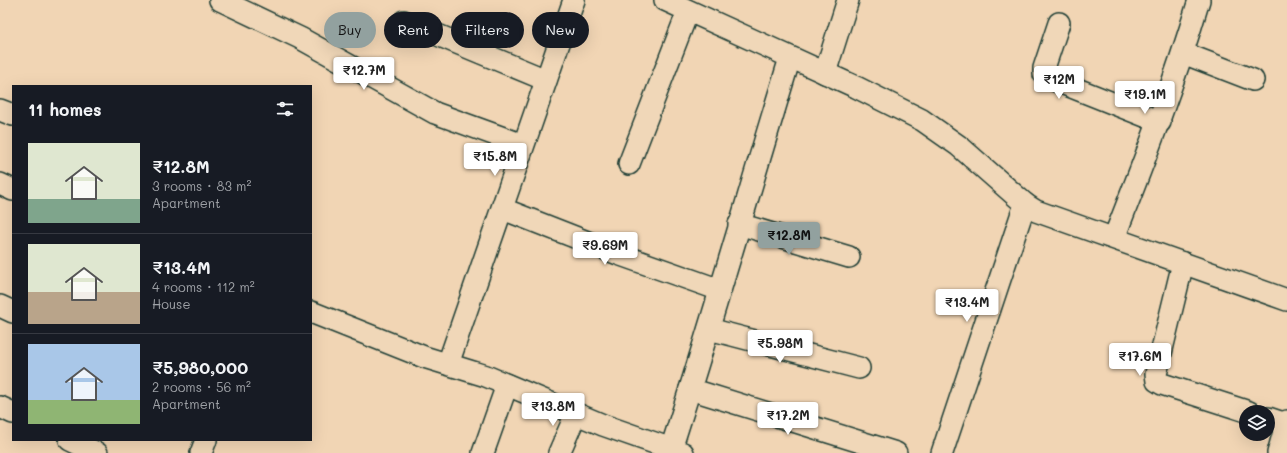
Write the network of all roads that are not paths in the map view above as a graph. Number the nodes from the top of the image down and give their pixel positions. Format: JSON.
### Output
{"nodes":[{"id":1,"x":220,"y":0,"type":"edge"},
{"id":2,"x":574,"y":0,"type":"edge"},
{"id":3,"x":665,"y":0,"type":"edge"},
{"id":4,"x":848,"y":0,"type":"edge"},
{"id":5,"x":1199,"y":0,"type":"edge"},
{"id":6,"x":688,"y":11,"type":"junction"},
{"id":7,"x":1059,"y":23,"type":"dead end"},
{"id":8,"x":443,"y":37,"type":"edge"},
{"id":9,"x":1183,"y":53,"type":"junction"},
{"id":10,"x":790,"y":58,"type":"junction"},
{"id":11,"x":825,"y":73,"type":"junction"},
{"id":12,"x":546,"y":80,"type":"junction"},
{"id":13,"x":1253,"y":80,"type":"dead end"},
{"id":14,"x":0,"y":110,"type":"edge"},
{"id":15,"x":12,"y":115,"type":"edge"},
{"id":16,"x":1160,"y":122,"type":"junction"},
{"id":17,"x":523,"y":145,"type":"junction"},
{"id":18,"x":629,"y":164,"type":"dead end"},
{"id":19,"x":0,"y":184,"type":"edge"},
{"id":20,"x":12,"y":190,"type":"edge"},
{"id":21,"x":1025,"y":204,"type":"junction"},
{"id":22,"x":503,"y":209,"type":"junction"},
{"id":23,"x":739,"y":224,"type":"junction"},
{"id":24,"x":1114,"y":238,"type":"junction"},
{"id":25,"x":849,"y":257,"type":"dead end"},
{"id":26,"x":1183,"y":262,"type":"junction"},
{"id":27,"x":720,"y":290,"type":"junction"},
{"id":28,"x":1287,"y":300,"type":"edge"},
{"id":29,"x":0,"y":306,"type":"edge"},
{"id":30,"x":12,"y":312,"type":"edge"},
{"id":31,"x":312,"y":312,"type":"edge"},
{"id":32,"x":709,"y":328,"type":"junction"},
{"id":33,"x":448,"y":364,"type":"junction"},
{"id":34,"x":859,"y":368,"type":"dead end"},
{"id":35,"x":507,"y":385,"type":"junction"},
{"id":36,"x":690,"y":389,"type":"junction"},
{"id":37,"x":0,"y":407,"type":"edge"},
{"id":38,"x":1239,"y":409,"type":"edge"},
{"id":39,"x":12,"y":413,"type":"edge"},
{"id":40,"x":576,"y":414,"type":"junction"},
{"id":41,"x":1280,"y":421,"type":"edge"},
{"id":42,"x":72,"y":441,"type":"edge"},
{"id":43,"x":206,"y":441,"type":"edge"},
{"id":44,"x":677,"y":451,"type":"edge"},
{"id":45,"x":97,"y":453,"type":"edge"},
{"id":46,"x":202,"y":453,"type":"edge"},
{"id":47,"x":483,"y":453,"type":"edge"},
{"id":48,"x":559,"y":453,"type":"edge"},
{"id":49,"x":896,"y":453,"type":"edge"},
{"id":50,"x":942,"y":453,"type":"edge"},
{"id":51,"x":1278,"y":453,"type":"edge"}],
"edges":[{"from":1,"to":17,"type":"street"},
{"from":2,"to":12,"type":"street"},
{"from":3,"to":6,"type":"street"},
{"from":4,"to":11,"type":"street"},
{"from":5,"to":9,"type":"street"},
{"from":6,"to":10,"type":"street"},
{"from":6,"to":18,"type":"street"},
{"from":7,"to":16,"type":"street"},
{"from":8,"to":12,"type":"street"},
{"from":9,"to":13,"type":"street"},
{"from":9,"to":16,"type":"street"},
{"from":10,"to":11,"type":"street"},
{"from":10,"to":23,"type":"street"},
{"from":11,"to":21,"type":"street"},
{"from":12,"to":17,"type":"street"},
{"from":14,"to":15,"type":"street"},
{"from":16,"to":24,"type":"street"},
{"from":17,"to":22,"type":"street"},
{"from":19,"to":20,"type":"street"},
{"from":21,"to":24,"type":"street"},
{"from":21,"to":50,"type":"street"},
{"from":22,"to":27,"type":"street"},
{"from":22,"to":33,"type":"street"},
{"from":23,"to":25,"type":"street"},
{"from":23,"to":27,"type":"street"},
{"from":24,"to":26,"type":"street"},
{"from":26,"to":28,"type":"street"},
{"from":26,"to":38,"type":"street"},
{"from":27,"to":32,"type":"street"},
{"from":29,"to":30,"type":"street"},
{"from":31,"to":33,"type":"street"},
{"from":32,"to":34,"type":"street"},
{"from":32,"to":36,"type":"street"},
{"from":33,"to":35,"type":"street"},
{"from":35,"to":40,"type":"street"},
{"from":35,"to":47,"type":"street"},
{"from":36,"to":44,"type":"street"},
{"from":36,"to":49,"type":"street"},
{"from":37,"to":39,"type":"street"},
{"from":40,"to":44,"type":"street"},
{"from":40,"to":48,"type":"street"},
{"from":41,"to":51,"type":"street"},
{"from":42,"to":45,"type":"street"},
{"from":43,"to":46,"type":"street"}]}
